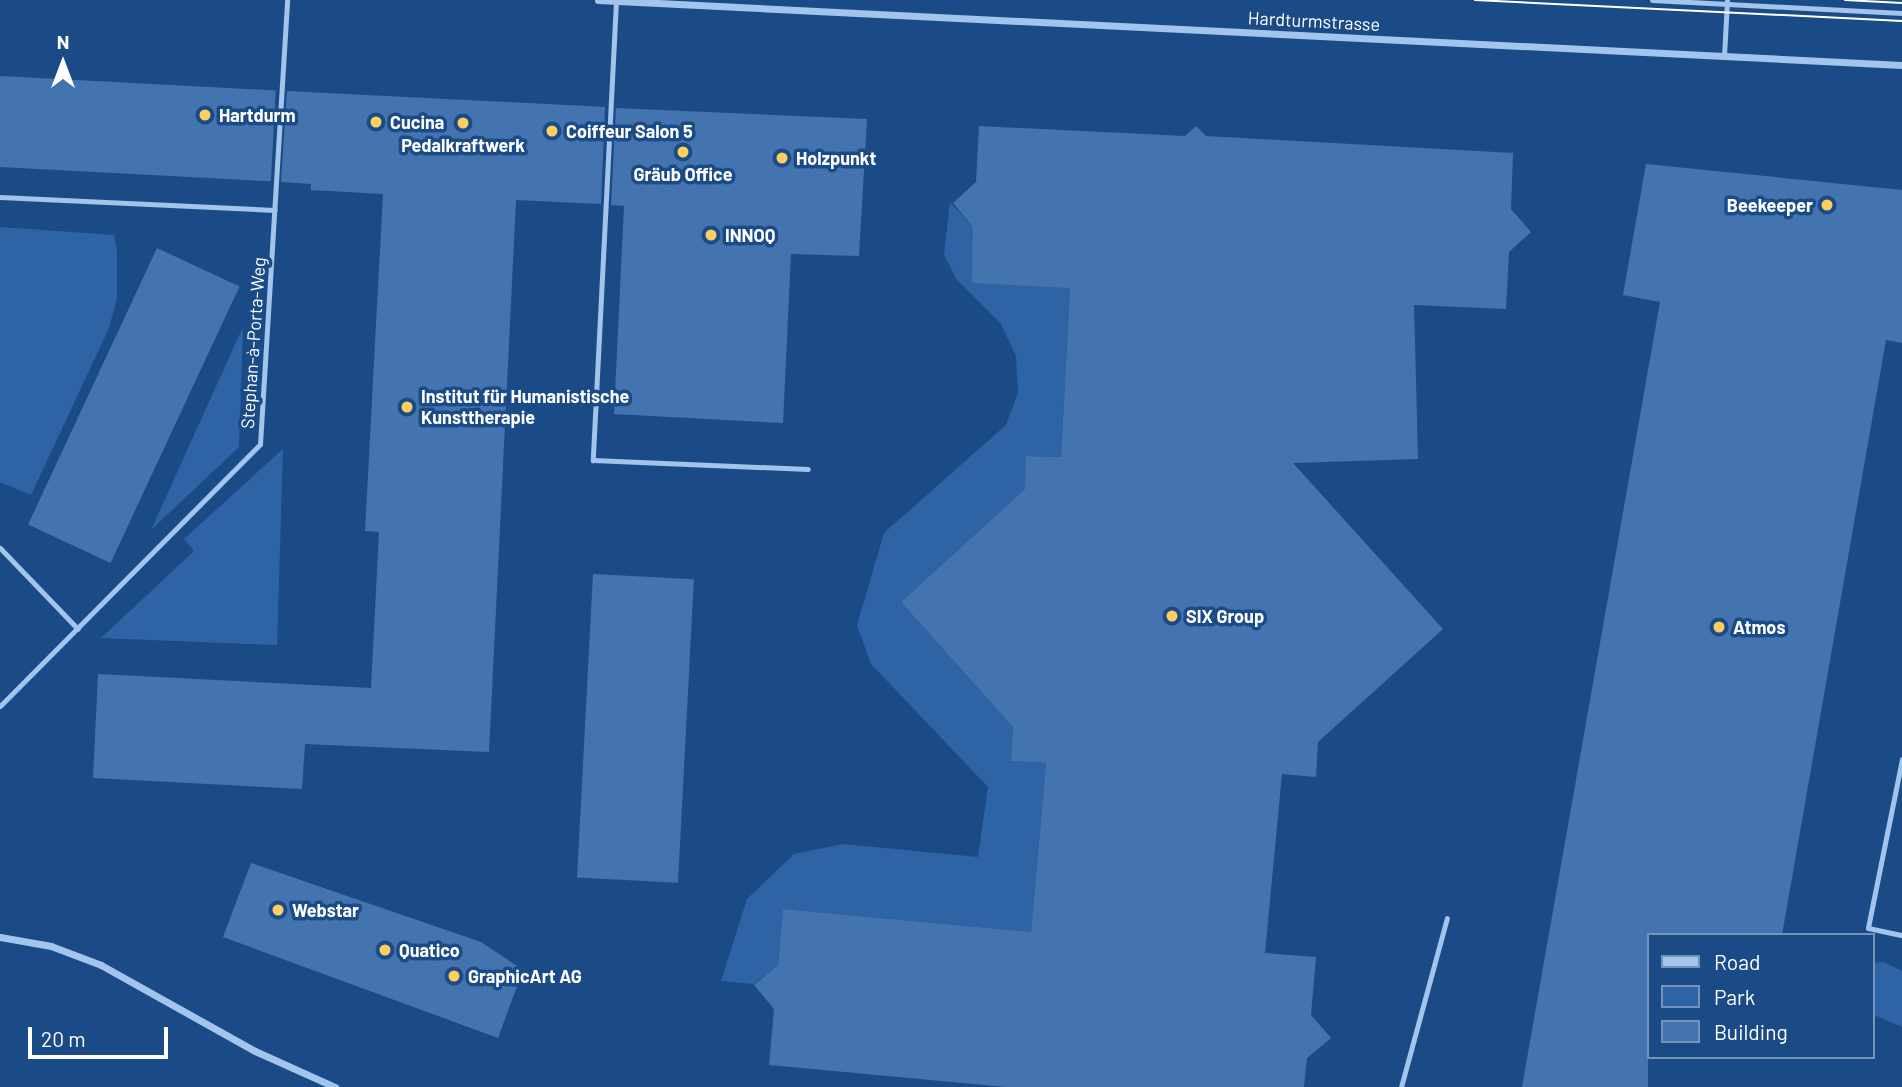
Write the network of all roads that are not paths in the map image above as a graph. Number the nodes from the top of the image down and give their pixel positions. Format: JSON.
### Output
{"nodes":[{"id":1,"x":286,"y":0,"type":"edge"},
{"id":2,"x":598,"y":0,"type":"edge"},
{"id":3,"x":1652,"y":0,"type":"edge"},
{"id":4,"x":616,"y":1,"type":"edge"},
{"id":5,"x":1727,"y":2,"type":"edge"},
{"id":6,"x":1902,"y":13,"type":"edge"},
{"id":7,"x":1724,"y":56,"type":"junction"},
{"id":8,"x":1902,"y":65,"type":"edge"},
{"id":9,"x":0,"y":197,"type":"edge"},
{"id":10,"x":275,"y":210,"type":"junction"},
{"id":11,"x":808,"y":469,"type":"dead end"},
{"id":12,"x":0,"y":548,"type":"edge"},
{"id":13,"x":78,"y":629,"type":"junction"},
{"id":14,"x":0,"y":706,"type":"edge"},
{"id":15,"x":1902,"y":759,"type":"edge"},
{"id":16,"x":1447,"y":918,"type":"dead end"},
{"id":17,"x":1902,"y":935,"type":"edge"},
{"id":18,"x":0,"y":937,"type":"edge"},
{"id":19,"x":335,"y":1087,"type":"edge"},
{"id":20,"x":1401,"y":1087,"type":"edge"}],
"edges":[{"from":1,"to":10,"type":"lane","name":"Stephan-à-Porta-Weg"},
{"from":2,"to":4,"type":"street","name":"Hardturmstrasse"},
{"from":3,"to":5,"type":"lane"},
{"from":4,"to":7,"type":"street","name":"Hardturmstrasse"},
{"from":4,"to":11,"type":"lane"},
{"from":5,"to":6,"type":"lane"},
{"from":5,"to":7,"type":"lane"},
{"from":7,"to":8,"type":"street","name":"Hardturmstrasse"},
{"from":9,"to":10,"type":"lane"},
{"from":10,"to":13,"type":"lane","name":"Stephan-à-Porta-Weg"},
{"from":12,"to":13,"type":"lane"},
{"from":13,"to":14,"type":"lane","name":"Stephan-à-Porta-Weg"},
{"from":15,"to":17,"type":"lane"},
{"from":16,"to":20,"type":"lane"},
{"from":18,"to":19,"type":"street"}]}
